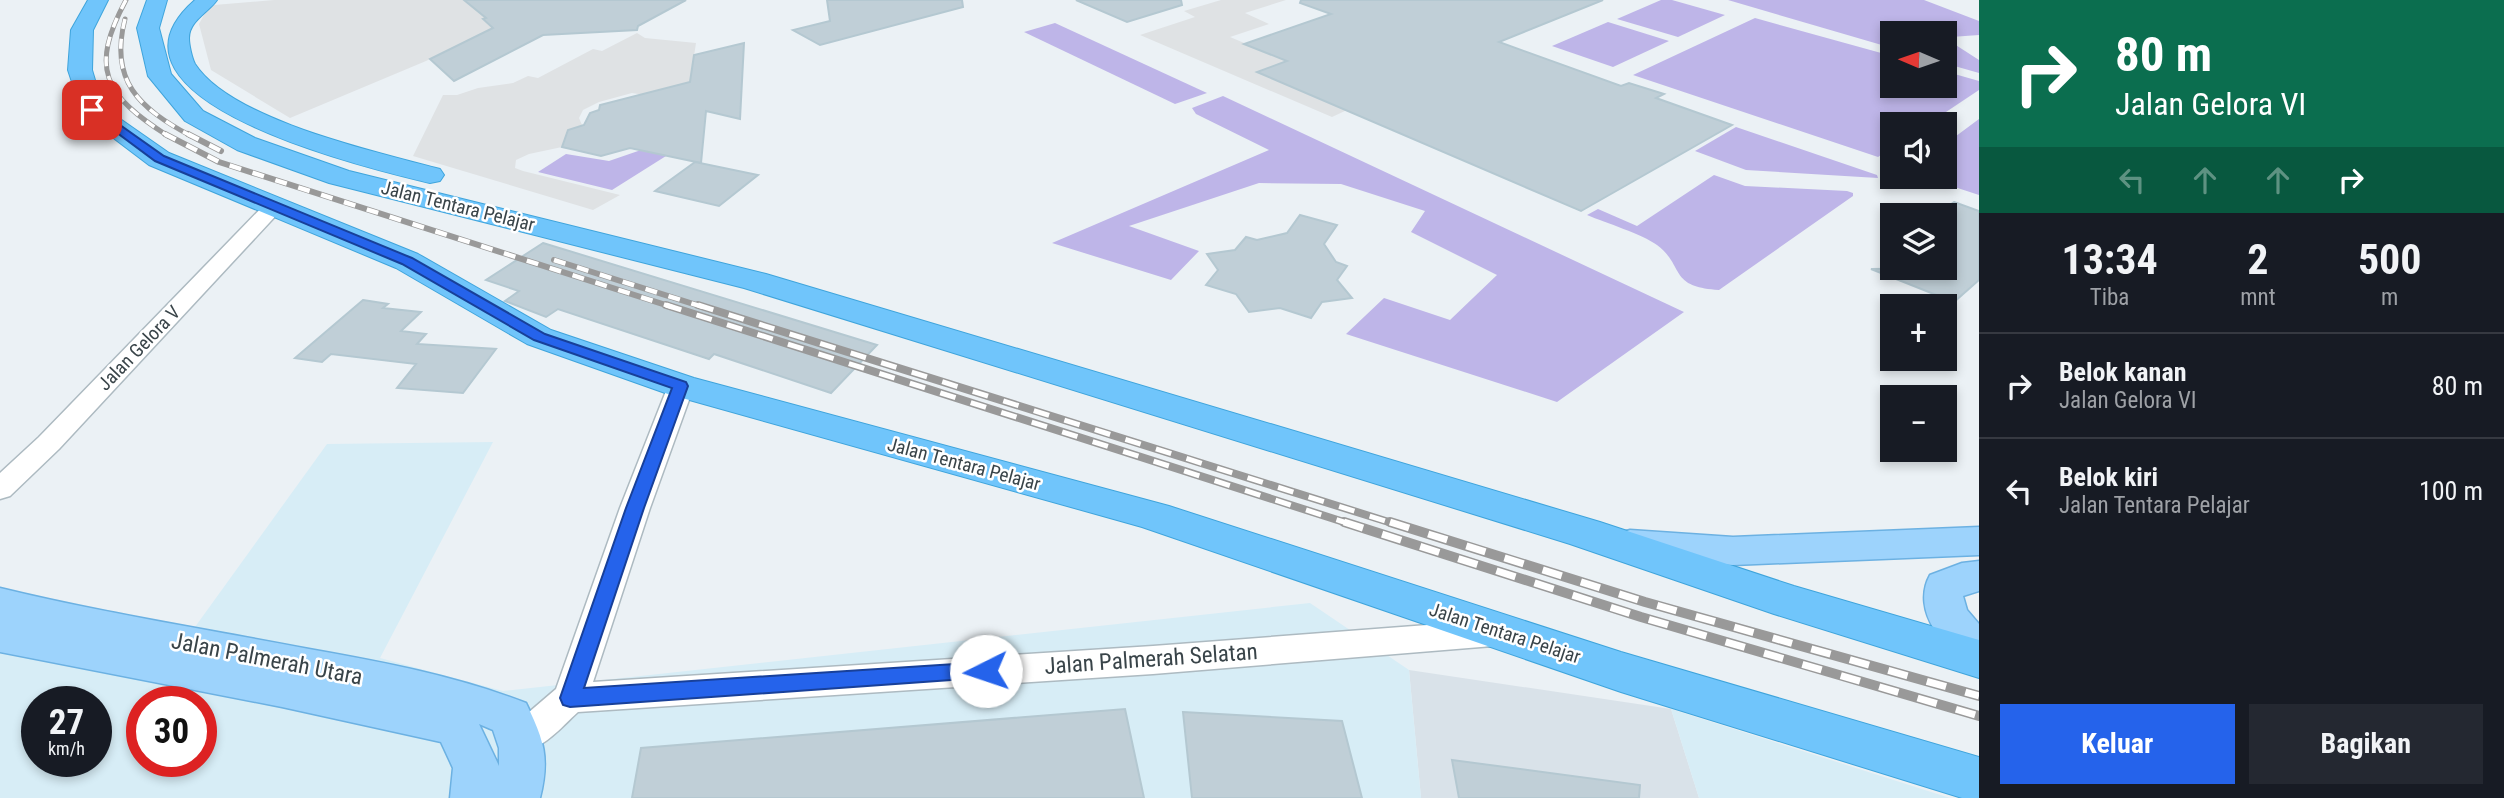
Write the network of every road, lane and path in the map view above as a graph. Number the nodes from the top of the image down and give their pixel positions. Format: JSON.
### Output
{"nodes":[{"id":1,"x":98,"y":0,"type":"edge"},
{"id":2,"x":157,"y":0,"type":"edge"},
{"id":3,"x":207,"y":0,"type":"edge"},
{"id":4,"x":173,"y":74,"type":"junction"},
{"id":5,"x":275,"y":205,"type":"junction"},
{"id":6,"x":681,"y":386,"type":"junction"},
{"id":7,"x":0,"y":489,"type":"edge"},
{"id":8,"x":1979,"y":541,"type":"edge"},
{"id":9,"x":1617,"y":543,"type":"junction"},
{"id":10,"x":1979,"y":576,"type":"edge"},
{"id":11,"x":0,"y":604,"type":"edge"},
{"id":12,"x":1502,"y":633,"type":"junction"},
{"id":13,"x":0,"y":635,"type":"edge"},
{"id":14,"x":1979,"y":648,"type":"edge"},
{"id":15,"x":1979,"y":659,"type":"edge"},
{"id":16,"x":291,"y":676,"type":"junction"},
{"id":17,"x":570,"y":698,"type":"junction"},
{"id":18,"x":520,"y":738,"type":"junction"},
{"id":19,"x":1979,"y":780,"type":"edge"},
{"id":20,"x":474,"y":798,"type":"edge"},
{"id":21,"x":516,"y":798,"type":"edge"}],
"edges":[{"from":1,"to":5,"type":"highway","name":"Jalan Tentara Pelajar"},
{"from":2,"to":4,"type":"highway","name":"Jalan Tentara Pelajar"},
{"from":3,"to":4,"type":"highway"},
{"from":4,"to":9,"type":"highway","name":"Jalan Tentara Pelajar"},
{"from":5,"to":6,"type":"highway","name":"Jalan Tentara Pelajar"},
{"from":5,"to":7,"type":"street","name":"Jalan Gelora V"},
{"from":6,"to":12,"type":"highway","name":"Jalan Tentara Pelajar"},
{"from":6,"to":17,"type":"street"},
{"from":8,"to":9,"type":"main road"},
{"from":9,"to":15,"type":"highway","name":"Jalan Tentara Pelajar"},
{"from":10,"to":14,"type":"main road"},
{"from":11,"to":16,"type":"main road","name":"Jalan Palmerah Utara"},
{"from":12,"to":17,"type":"street","name":"Jalan Palmerah Selatan"},
{"from":12,"to":19,"type":"highway","name":"Jalan Tentara Pelajar"},
{"from":13,"to":16,"type":"main road","name":"Jalan Palmerah Utara"},
{"from":16,"to":18,"type":"main road","name":"Jalan Palmerah Utara"},
{"from":16,"to":20,"type":"main road","name":"Jalan Palmerah Utara"},
{"from":17,"to":18,"type":"street"},
{"from":18,"to":21,"type":"main road"}]}
